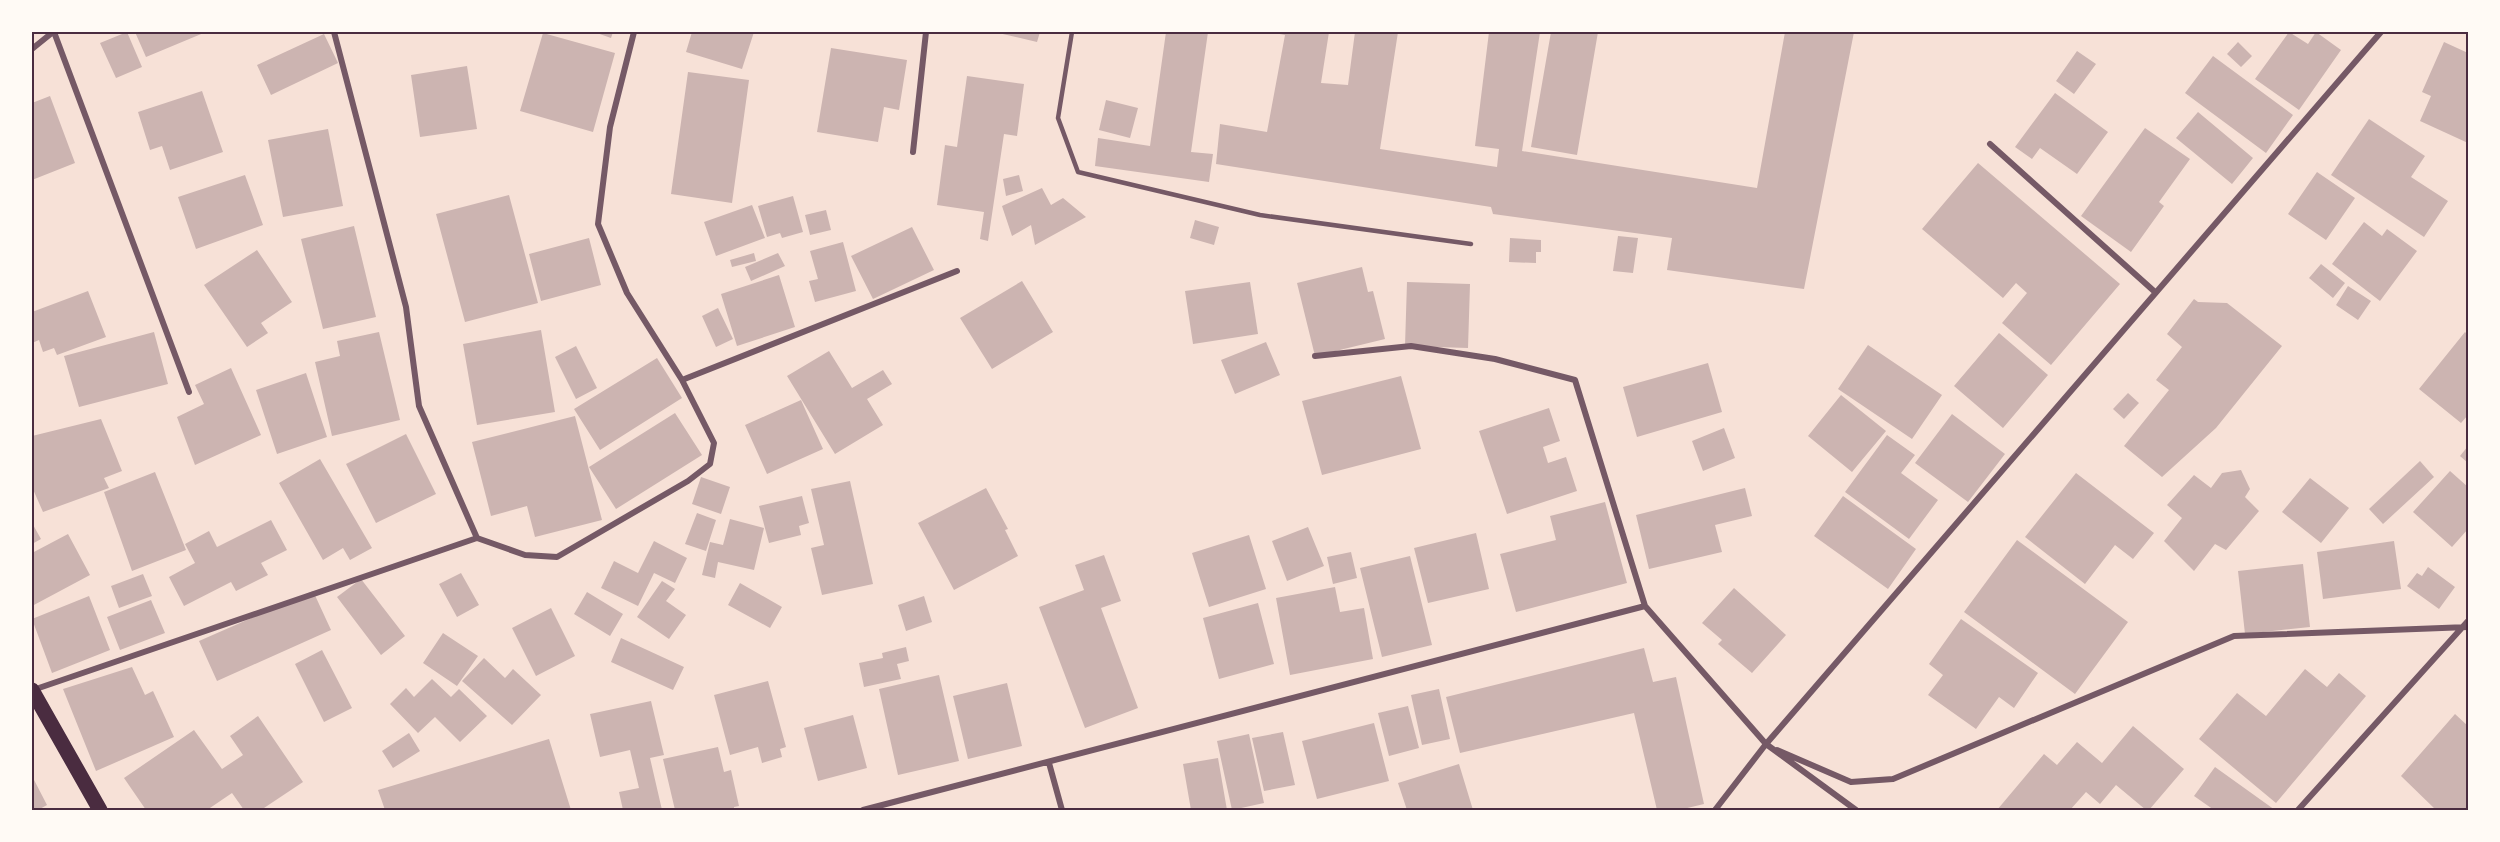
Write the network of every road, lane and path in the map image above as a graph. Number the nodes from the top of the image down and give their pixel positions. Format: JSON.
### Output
{"nodes":[{"id":1,"x":53,"y":32,"type":"edge"},
{"id":2,"x":334,"y":32,"type":"edge"},
{"id":3,"x":634,"y":32,"type":"edge"},
{"id":4,"x":926,"y":32,"type":"edge"},
{"id":5,"x":1072,"y":32,"type":"edge"},
{"id":6,"x":2381,"y":32,"type":"edge"},
{"id":7,"x":32,"y":49,"type":"edge"},
{"id":8,"x":1990,"y":144,"type":"dead end"},
{"id":9,"x":913,"y":152,"type":"dead end"},
{"id":10,"x":1471,"y":244,"type":"dead end"},
{"id":11,"x":957,"y":271,"type":"dead end"},
{"id":12,"x":2155,"y":292,"type":"junction"},
{"id":13,"x":1315,"y":356,"type":"dead end"},
{"id":14,"x":682,"y":380,"type":"junction"},
{"id":15,"x":189,"y":393,"type":"dead end"},
{"id":16,"x":477,"y":538,"type":"junction"},
{"id":17,"x":1645,"y":606,"type":"junction"},
{"id":18,"x":2469,"y":621,"type":"edge"},
{"id":19,"x":2466,"y":627,"type":"edge"},
{"id":20,"x":32,"y":691,"type":"edge"},
{"id":21,"x":1766,"y":744,"type":"junction"},
{"id":22,"x":1049,"y":763,"type":"junction"},
{"id":23,"x":100,"y":810,"type":"edge"},
{"id":24,"x":862,"y":810,"type":"edge"},
{"id":25,"x":1062,"y":810,"type":"edge"},
{"id":26,"x":1715,"y":810,"type":"edge"},
{"id":27,"x":1856,"y":810,"type":"edge"},
{"id":28,"x":2298,"y":810,"type":"edge"}],
"edges":[{"from":1,"to":7,"type":"street"},
{"from":1,"to":15,"type":"street"},
{"from":2,"to":16,"type":"street"},
{"from":3,"to":14,"type":"street"},
{"from":4,"to":9,"type":"street"},
{"from":5,"to":10,"type":"lane"},
{"from":6,"to":12,"type":"street"},
{"from":8,"to":12,"type":"street"},
{"from":11,"to":14,"type":"street"},
{"from":12,"to":21,"type":"street"},
{"from":13,"to":17,"type":"street"},
{"from":14,"to":16,"type":"street"},
{"from":16,"to":20,"type":"street"},
{"from":17,"to":21,"type":"street"},
{"from":17,"to":22,"type":"street"},
{"from":18,"to":19,"type":"street"},
{"from":19,"to":21,"type":"street"},
{"from":19,"to":28,"type":"street"},
{"from":20,"to":23,"type":"main road"},
{"from":21,"to":26,"type":"street"},
{"from":21,"to":27,"type":"street"},
{"from":22,"to":24,"type":"street"},
{"from":22,"to":25,"type":"street"}]}
